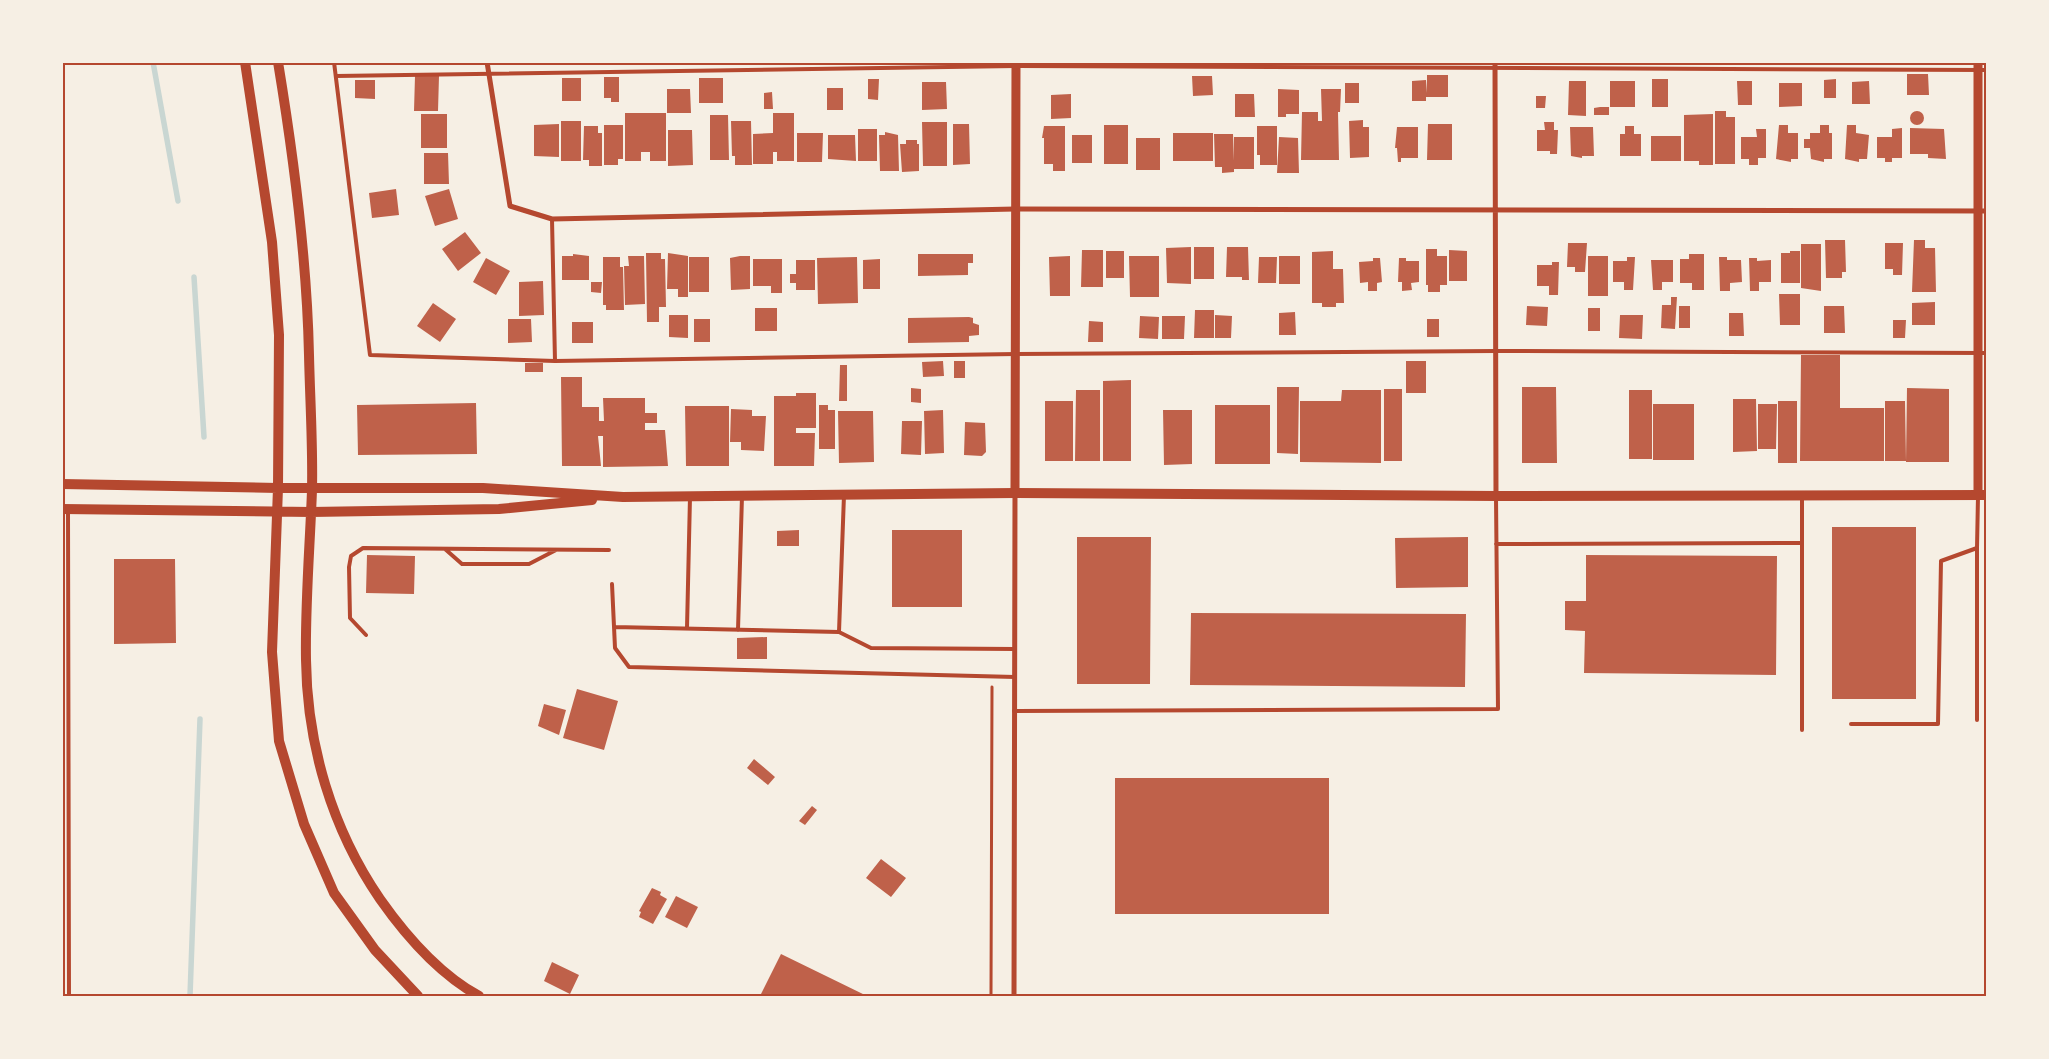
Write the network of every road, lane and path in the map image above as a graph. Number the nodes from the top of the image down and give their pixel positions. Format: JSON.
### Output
{"nodes":[{"id":1,"x":245,"y":62,"type":"edge"},
{"id":2,"x":278,"y":62,"type":"edge"},
{"id":3,"x":334,"y":62,"type":"edge"},
{"id":4,"x":487,"y":62,"type":"edge"},
{"id":5,"x":1496,"y":62,"type":"edge"},
{"id":6,"x":1016,"y":64,"type":"edge"},
{"id":7,"x":1981,"y":67,"type":"edge"},
{"id":8,"x":1496,"y":69,"type":"junction"},
{"id":9,"x":489,"y":74,"type":"junction"},
{"id":10,"x":336,"y":76,"type":"junction"},
{"id":11,"x":1015,"y":209,"type":"junction"},
{"id":12,"x":1494,"y":211,"type":"junction"},
{"id":13,"x":1982,"y":211,"type":"edge"},
{"id":14,"x":552,"y":219,"type":"junction"},
{"id":15,"x":1496,"y":351,"type":"junction"},
{"id":16,"x":1982,"y":353,"type":"edge"},
{"id":17,"x":1016,"y":354,"type":"junction"},
{"id":18,"x":554,"y":361,"type":"junction"},
{"id":19,"x":62,"y":484,"type":"edge"},
{"id":20,"x":312,"y":487,"type":"junction"},
{"id":21,"x":278,"y":488,"type":"junction"},
{"id":22,"x":1015,"y":493,"type":"junction"},
{"id":23,"x":844,"y":495,"type":"junction"},
{"id":24,"x":1982,"y":495,"type":"edge"},
{"id":25,"x":742,"y":496,"type":"junction"},
{"id":26,"x":1496,"y":496,"type":"junction"},
{"id":27,"x":1802,"y":496,"type":"junction"},
{"id":28,"x":622,"y":497,"type":"junction"},
{"id":29,"x":690,"y":497,"type":"junction"},
{"id":30,"x":65,"y":509,"type":"edge"},
{"id":31,"x":277,"y":511,"type":"junction"},
{"id":32,"x":311,"y":512,"type":"junction"},
{"id":33,"x":1802,"y":543,"type":"junction"},
{"id":34,"x":1496,"y":544,"type":"junction"},
{"id":35,"x":444,"y":548,"type":"junction"},
{"id":36,"x":1977,"y":548,"type":"junction"},
{"id":37,"x":558,"y":549,"type":"junction"},
{"id":38,"x":609,"y":550,"type":"dead end"},
{"id":39,"x":612,"y":584,"type":"dead end"},
{"id":40,"x":614,"y":626,"type":"junction"},
{"id":41,"x":687,"y":628,"type":"junction"},
{"id":42,"x":738,"y":630,"type":"junction"},
{"id":43,"x":839,"y":632,"type":"junction"},
{"id":44,"x":366,"y":635,"type":"dead end"},
{"id":45,"x":1015,"y":649,"type":"junction"},
{"id":46,"x":992,"y":677,"type":"junction"},
{"id":47,"x":1015,"y":677,"type":"junction"},
{"id":48,"x":1014,"y":711,"type":"junction"},
{"id":49,"x":1977,"y":720,"type":"dead end"},
{"id":50,"x":1852,"y":724,"type":"dead end"},
{"id":51,"x":1802,"y":730,"type":"dead end"},
{"id":52,"x":68,"y":996,"type":"edge"},
{"id":53,"x":418,"y":996,"type":"edge"},
{"id":54,"x":479,"y":996,"type":"edge"},
{"id":55,"x":991,"y":996,"type":"edge"},
{"id":56,"x":1014,"y":996,"type":"edge"}],
"edges":[{"from":1,"to":21,"type":"main road"},
{"from":2,"to":20,"type":"main road"},
{"from":3,"to":10,"type":"lane"},
{"from":4,"to":9,"type":"street"},
{"from":5,"to":8,"type":"street"},
{"from":6,"to":8,"type":"lane"},
{"from":6,"to":9,"type":"lane"},
{"from":6,"to":11,"type":"street"},
{"from":7,"to":8,"type":"lane"},
{"from":7,"to":13,"type":"street"},
{"from":8,"to":12,"type":"street"},
{"from":9,"to":10,"type":"lane"},
{"from":9,"to":14,"type":"street"},
{"from":10,"to":18,"type":"lane"},
{"from":11,"to":12,"type":"street"},
{"from":11,"to":14,"type":"street"},
{"from":11,"to":17,"type":"street"},
{"from":12,"to":13,"type":"street"},
{"from":12,"to":15,"type":"street"},
{"from":13,"to":16,"type":"street"},
{"from":14,"to":18,"type":"lane"},
{"from":15,"to":16,"type":"lane"},
{"from":15,"to":17,"type":"lane"},
{"from":15,"to":26,"type":"street"},
{"from":16,"to":24,"type":"street"},
{"from":17,"to":18,"type":"lane"},
{"from":17,"to":22,"type":"street"},
{"from":19,"to":21,"type":"main road"},
{"from":20,"to":21,"type":"main road"},
{"from":20,"to":28,"type":"main road"},
{"from":20,"to":32,"type":"main road"},
{"from":21,"to":31,"type":"main road"},
{"from":22,"to":23,"type":"main road"},
{"from":22,"to":26,"type":"main road"},
{"from":22,"to":45,"type":"street"},
{"from":23,"to":25,"type":"main road"},
{"from":23,"to":43,"type":"lane"},
{"from":24,"to":27,"type":"main road"},
{"from":24,"to":36,"type":"lane"},
{"from":25,"to":29,"type":"main road"},
{"from":25,"to":42,"type":"lane"},
{"from":26,"to":27,"type":"main road"},
{"from":26,"to":34,"type":"lane"},
{"from":27,"to":33,"type":"lane"},
{"from":28,"to":29,"type":"main road"},
{"from":28,"to":32,"type":"main road"},
{"from":29,"to":41,"type":"lane"},
{"from":30,"to":31,"type":"main road"},
{"from":30,"to":52,"type":"lane"},
{"from":31,"to":32,"type":"main road"},
{"from":31,"to":53,"type":"main road"},
{"from":32,"to":54,"type":"main road"},
{"from":33,"to":34,"type":"lane"},
{"from":33,"to":51,"type":"lane"},
{"from":34,"to":48,"type":"lane"},
{"from":35,"to":37,"type":"lane"},
{"from":35,"to":37,"type":"lane"},
{"from":35,"to":44,"type":"lane"},
{"from":36,"to":49,"type":"lane"},
{"from":36,"to":50,"type":"lane"},
{"from":37,"to":38,"type":"lane"},
{"from":39,"to":40,"type":"lane"},
{"from":40,"to":41,"type":"lane"},
{"from":40,"to":46,"type":"lane"},
{"from":41,"to":42,"type":"lane"},
{"from":42,"to":43,"type":"lane"},
{"from":43,"to":45,"type":"lane"},
{"from":45,"to":47,"type":"street"},
{"from":46,"to":47,"type":"lane"},
{"from":46,"to":55,"type":"path"},
{"from":47,"to":48,"type":"street"},
{"from":48,"to":56,"type":"street"}]}
